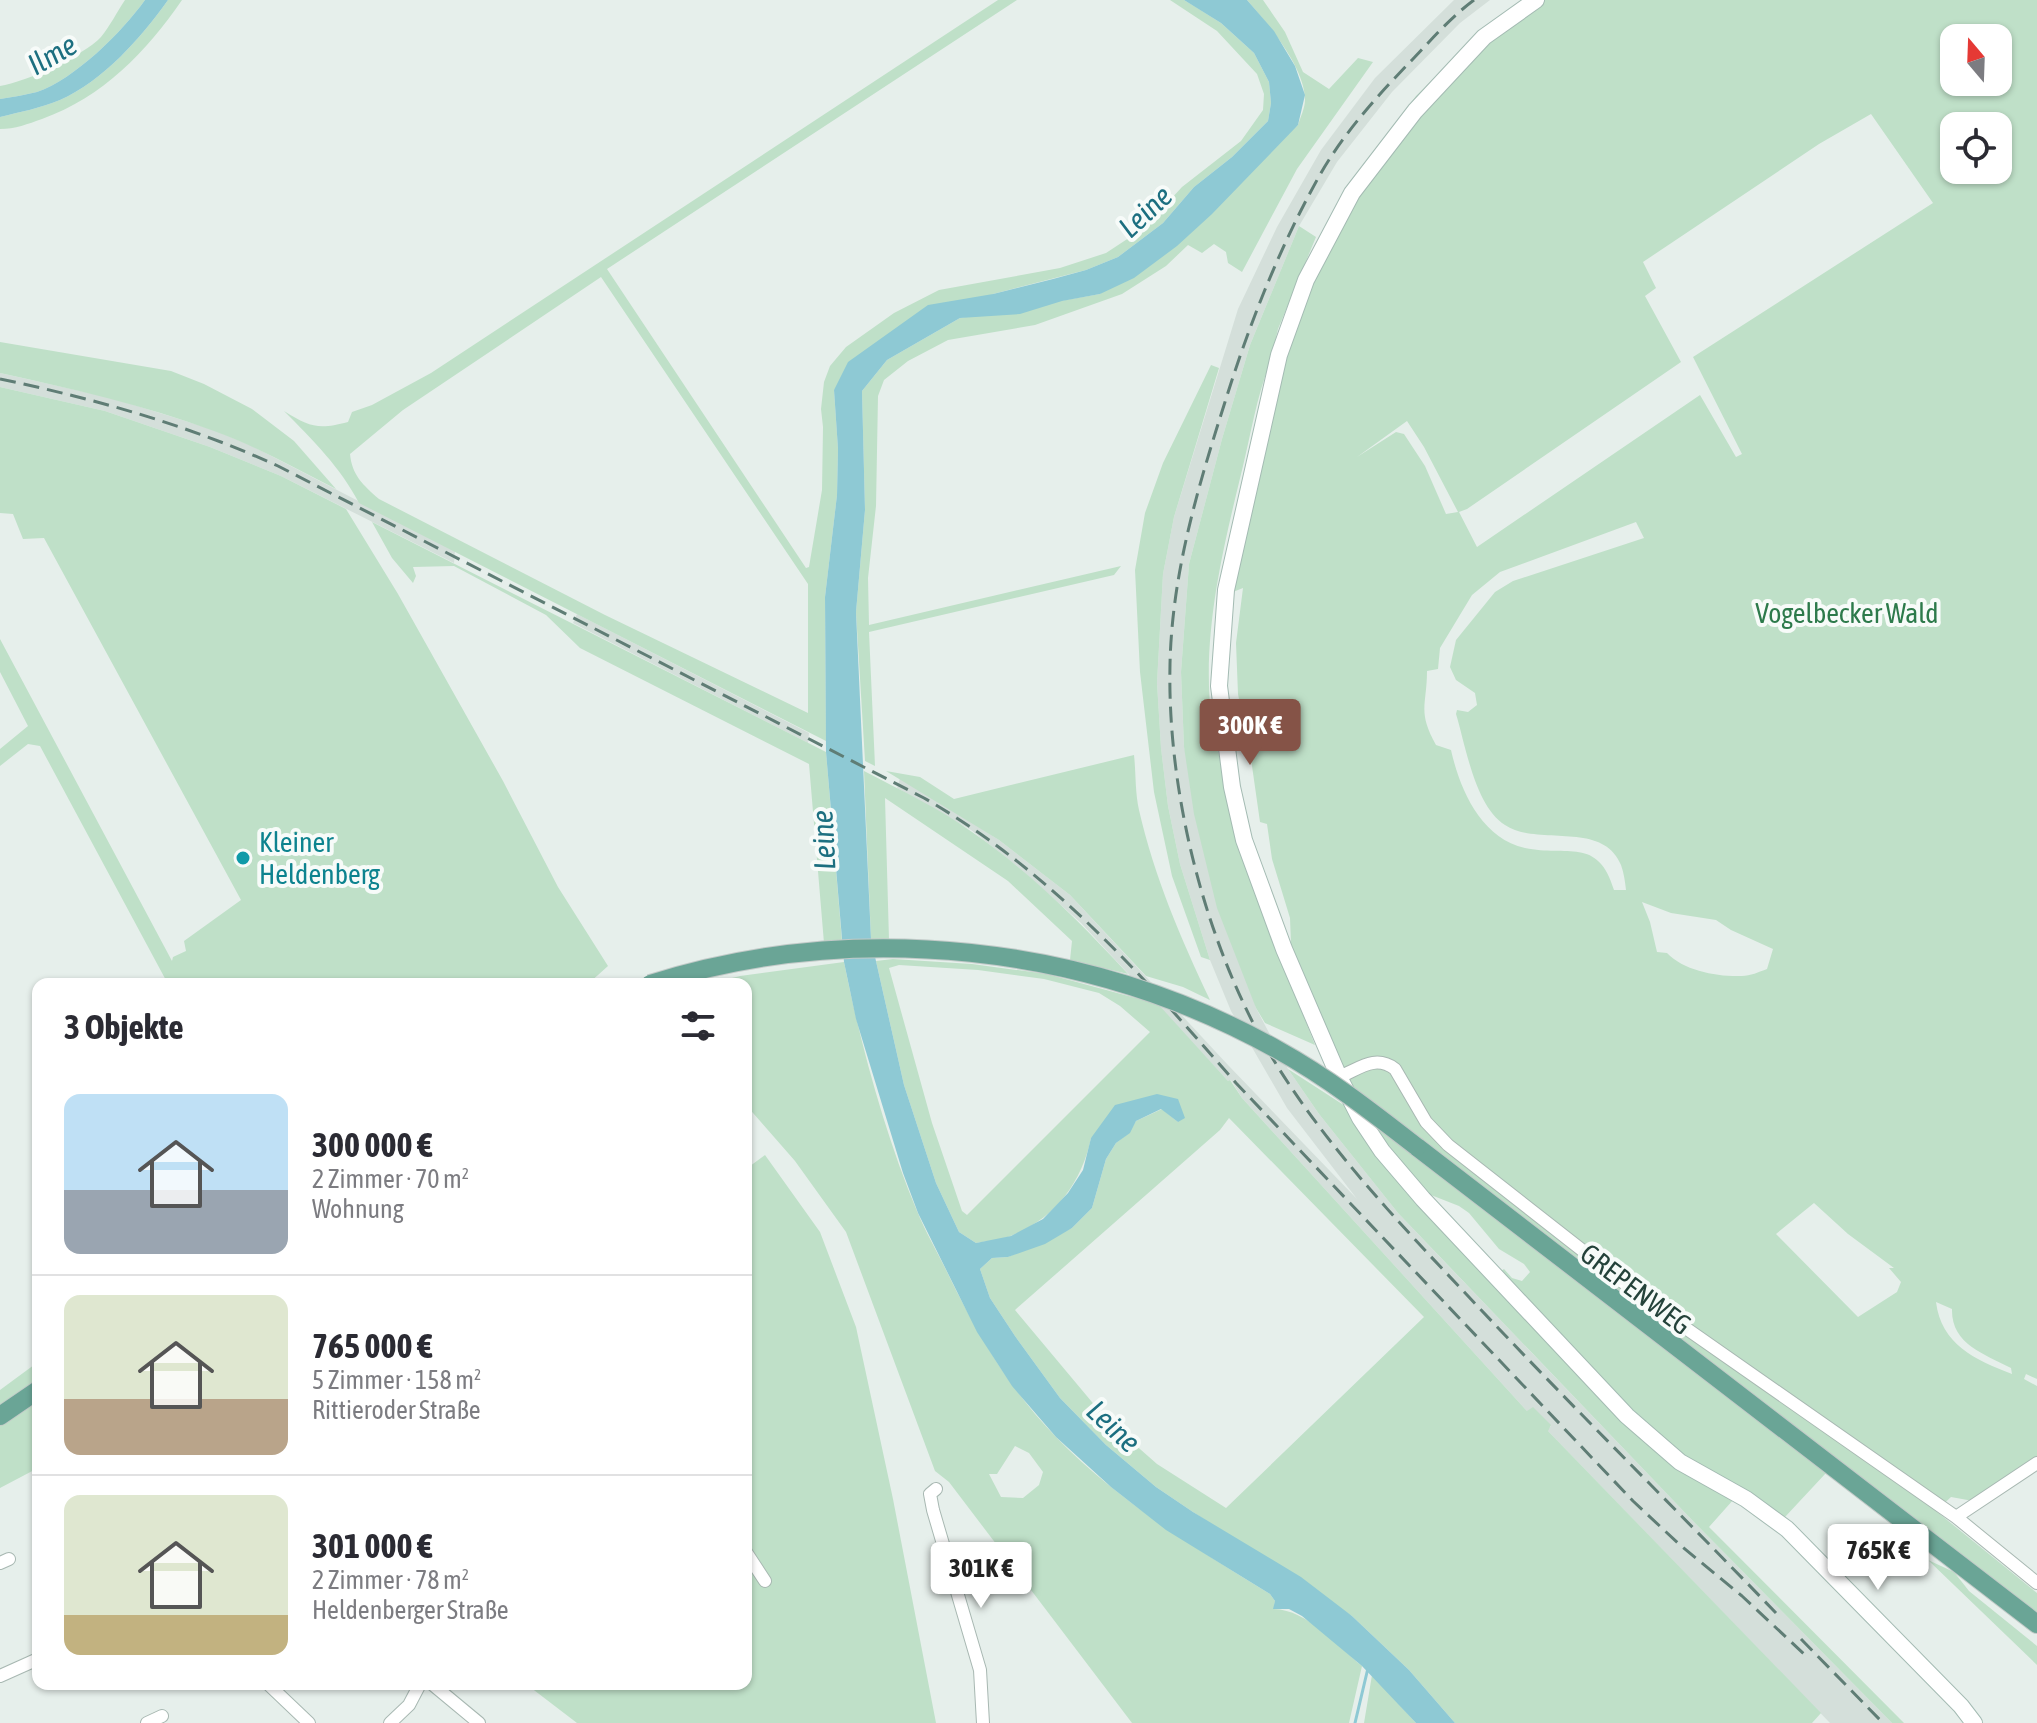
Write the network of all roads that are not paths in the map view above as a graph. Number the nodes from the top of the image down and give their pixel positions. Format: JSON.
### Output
{"nodes":[{"id":1,"x":1536,"y":0,"type":"edge"},
{"id":2,"x":673,"y":978,"type":"edge"},
{"id":3,"x":1339,"y":1077,"type":"junction"},
{"id":4,"x":32,"y":1394,"type":"edge"},
{"id":5,"x":0,"y":1416,"type":"edge"},
{"id":6,"x":2037,"y":1463,"type":"edge"},
{"id":7,"x":936,"y":1489,"type":"dead end"},
{"id":8,"x":1956,"y":1517,"type":"junction"},
{"id":9,"x":752,"y":1561,"type":"edge"},
{"id":10,"x":765,"y":1581,"type":"dead end"},
{"id":11,"x":2037,"y":1583,"type":"edge"},
{"id":12,"x":2037,"y":1624,"type":"edge"},
{"id":13,"x":32,"y":1662,"type":"edge"},
{"id":14,"x":0,"y":1676,"type":"edge"},
{"id":15,"x":274,"y":1690,"type":"edge"},
{"id":16,"x":417,"y":1690,"type":"edge"},
{"id":17,"x":439,"y":1690,"type":"edge"},
{"id":18,"x":162,"y":1716,"type":"dead end"},
{"id":19,"x":147,"y":1723,"type":"edge"},
{"id":20,"x":309,"y":1723,"type":"edge"},
{"id":21,"x":390,"y":1723,"type":"edge"},
{"id":22,"x":479,"y":1723,"type":"edge"},
{"id":23,"x":983,"y":1723,"type":"edge"},
{"id":24,"x":1974,"y":1723,"type":"edge"}],
"edges":[{"from":1,"to":3,"type":"street"},
{"from":2,"to":12,"type":"main road","bridge":true},
{"from":3,"to":8,"type":"street","name":"GREPENWEG"},
{"from":3,"to":24,"type":"street"},
{"from":4,"to":5,"type":"main road"},
{"from":6,"to":8,"type":"street"},
{"from":7,"to":23,"type":"street"},
{"from":8,"to":11,"type":"street","name":"GREPENWEG"},
{"from":9,"to":10,"type":"street"},
{"from":13,"to":14,"type":"street"},
{"from":15,"to":20,"type":"street"},
{"from":16,"to":21,"type":"street"},
{"from":17,"to":22,"type":"street"},
{"from":18,"to":19,"type":"street"}]}
